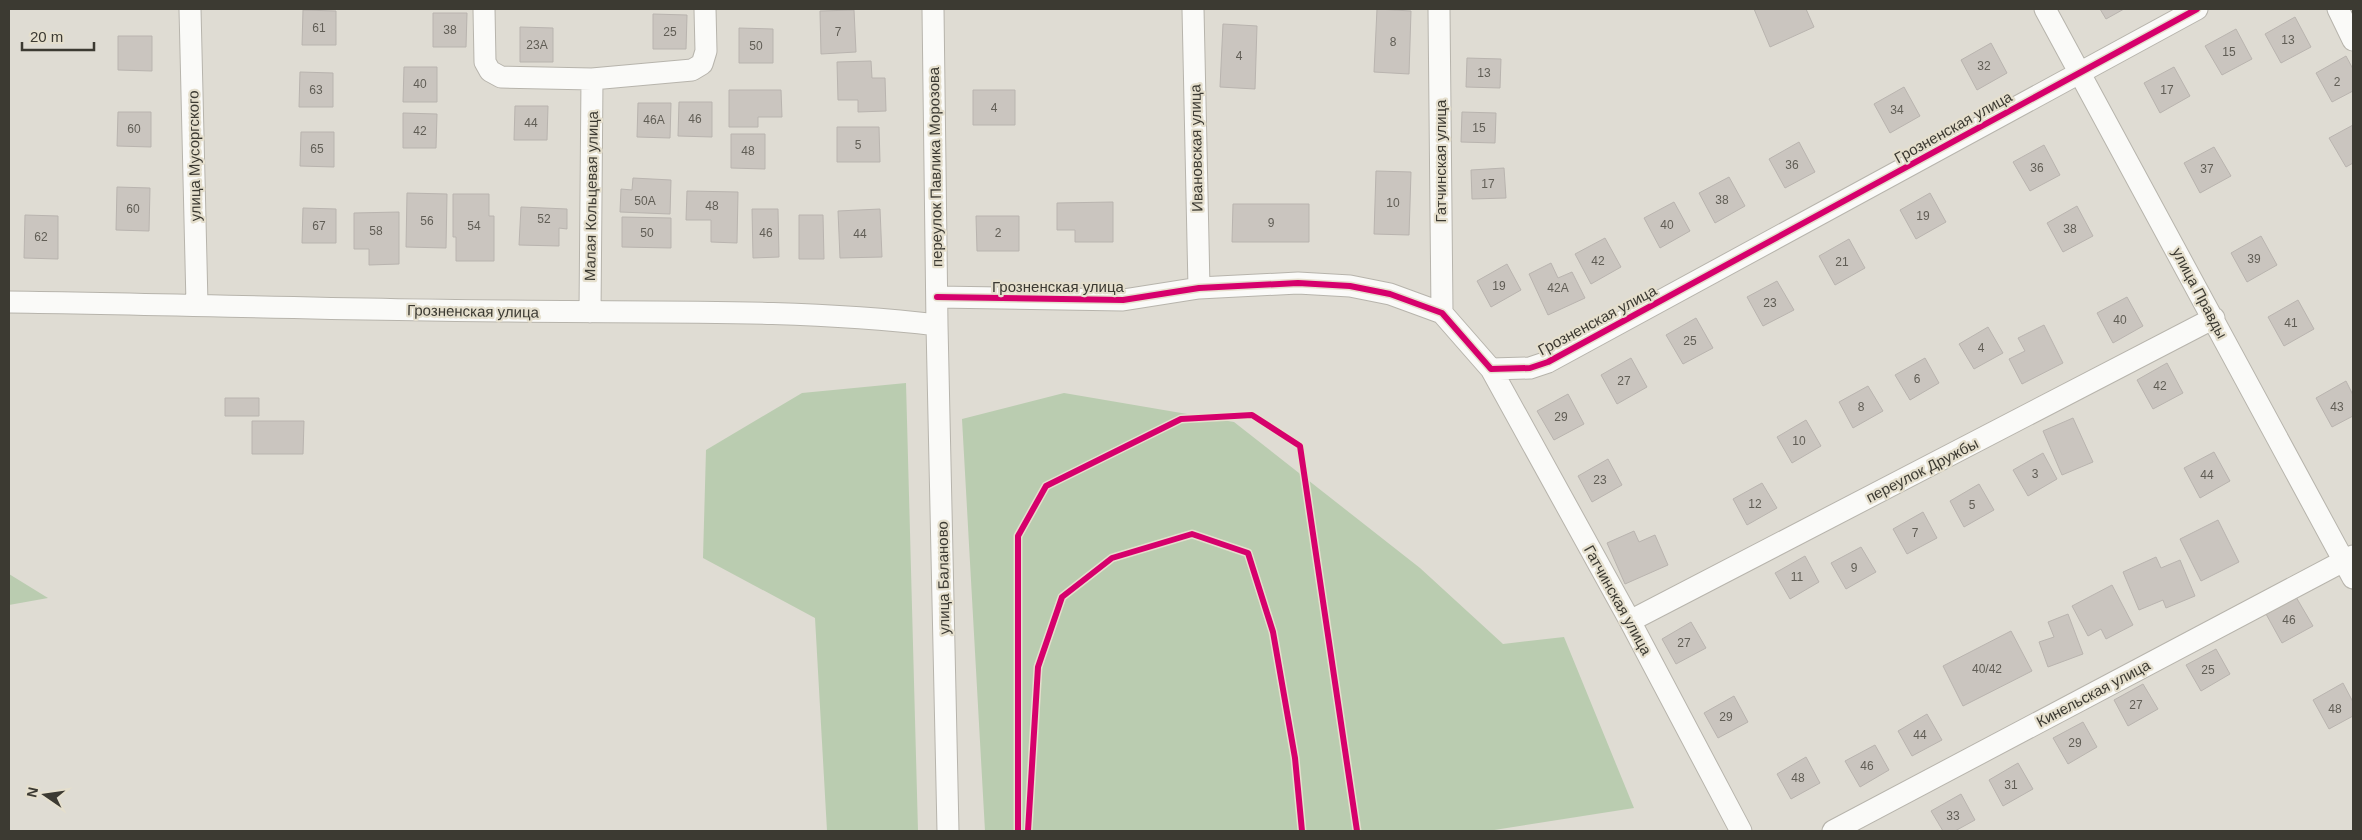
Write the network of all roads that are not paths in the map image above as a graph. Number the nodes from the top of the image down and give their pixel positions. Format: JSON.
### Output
{"nodes":[{"id":1,"x":190,"y":9,"type":"edge"},
{"id":2,"x":484,"y":9,"type":"edge"},
{"id":3,"x":705,"y":9,"type":"edge"},
{"id":4,"x":933,"y":9,"type":"edge"},
{"id":5,"x":1193,"y":9,"type":"edge"},
{"id":6,"x":1439,"y":9,"type":"edge"},
{"id":7,"x":2045,"y":9,"type":"edge"},
{"id":8,"x":2197,"y":9,"type":"edge"},
{"id":9,"x":2338,"y":9,"type":"edge"},
{"id":10,"x":2353,"y":40,"type":"edge"},
{"id":11,"x":2081,"y":72,"type":"junction"},
{"id":12,"x":592,"y":79,"type":"junction"},
{"id":13,"x":1199,"y":288,"type":"junction"},
{"id":14,"x":937,"y":297,"type":"junction"},
{"id":15,"x":9,"y":302,"type":"edge"},
{"id":16,"x":198,"y":304,"type":"junction"},
{"id":17,"x":590,"y":312,"type":"junction"},
{"id":18,"x":1442,"y":313,"type":"junction"},
{"id":19,"x":2214,"y":318,"type":"junction"},
{"id":20,"x":937,"y":325,"type":"junction"},
{"id":21,"x":1492,"y":370,"type":"junction"},
{"id":22,"x":2350,"y":565,"type":"edge"},
{"id":23,"x":1630,"y":621,"type":"junction"},
{"id":24,"x":948,"y":831,"type":"edge"},
{"id":25,"x":1741,"y":831,"type":"edge"},
{"id":26,"x":1833,"y":831,"type":"edge"}],
"edges":[{"from":1,"to":16,"type":"street","name":"улица Мусоргского"},
{"from":2,"to":12,"type":"street"},
{"from":3,"to":12,"type":"street"},
{"from":4,"to":14,"type":"street","name":"переулок Павлика Морозова"},
{"from":5,"to":13,"type":"street","name":"Ивановская улица"},
{"from":6,"to":18,"type":"street","name":"Гатчинская улица"},
{"from":7,"to":11,"type":"street","name":"улица Правды"},
{"from":8,"to":11,"type":"street","name":"Грозненская улица"},
{"from":9,"to":10,"type":"street"},
{"from":11,"to":19,"type":"street","name":"улица Правды"},
{"from":11,"to":21,"type":"street","name":"Грозненская улица"},
{"from":12,"to":17,"type":"street","name":"Малая Кольцевая улица"},
{"from":13,"to":14,"type":"street","name":"Грозненская улица"},
{"from":13,"to":18,"type":"street","name":"Грозненская улица"},
{"from":14,"to":20,"type":"street","name":"переулок Павлика Морозова"},
{"from":15,"to":16,"type":"street","name":"Грозненская улица"},
{"from":16,"to":17,"type":"street","name":"Грозненская улица"},
{"from":17,"to":20,"type":"street","name":"Грозненская улица"},
{"from":18,"to":21,"type":"street","name":"Грозненская улица"},
{"from":19,"to":22,"type":"street","name":"улица Правды"},
{"from":19,"to":23,"type":"street","name":"переулок Дружбы"},
{"from":20,"to":24,"type":"street","name":"улица Баланово"},
{"from":21,"to":23,"type":"street","name":"Гатчинская улица"},
{"from":22,"to":26,"type":"street","name":"Кинельская улица"},
{"from":23,"to":25,"type":"street","name":"Гатчинская улица"}]}
